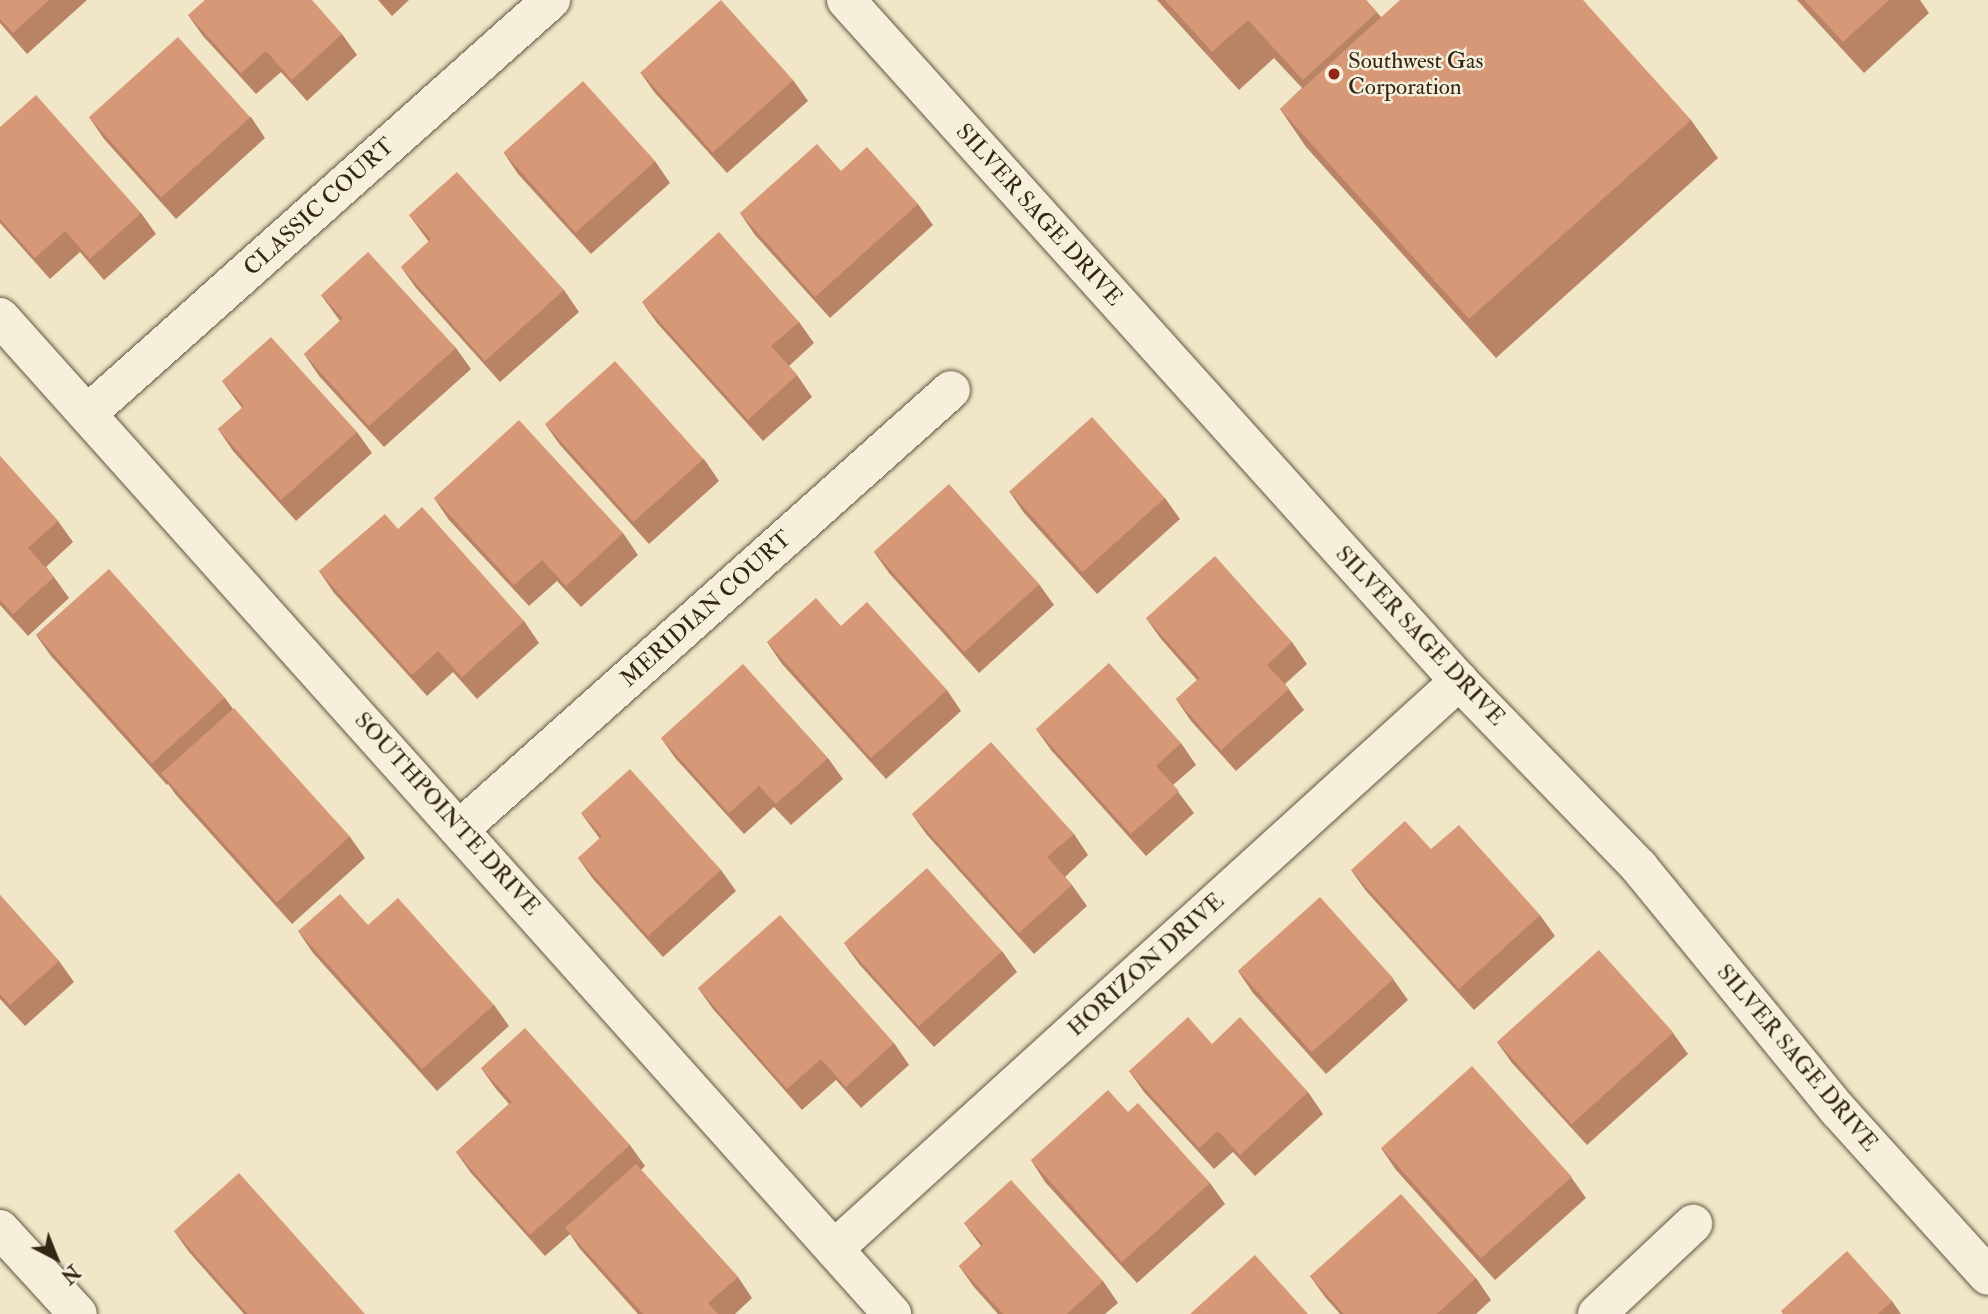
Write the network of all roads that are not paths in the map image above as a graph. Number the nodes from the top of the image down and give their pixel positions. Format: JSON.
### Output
{"nodes":[{"id":1,"x":551,"y":0,"type":"edge"},
{"id":2,"x":846,"y":0,"type":"edge"},
{"id":3,"x":0,"y":317,"type":"edge"},
{"id":4,"x":951,"y":390,"type":"dead end"},
{"id":5,"x":87,"y":414,"type":"junction"},
{"id":6,"x":1459,"y":681,"type":"junction"},
{"id":7,"x":461,"y":828,"type":"junction"},
{"id":8,"x":1693,"y":1224,"type":"dead end"},
{"id":9,"x":834,"y":1249,"type":"junction"},
{"id":10,"x":8,"y":1252,"type":"edge"},
{"id":11,"x":1988,"y":1276,"type":"edge"},
{"id":12,"x":78,"y":1314,"type":"edge"},
{"id":13,"x":892,"y":1314,"type":"edge"},
{"id":14,"x":1597,"y":1314,"type":"edge"}],
"edges":[{"from":1,"to":5,"type":"street","name":"CLASSIC COURT"},
{"from":2,"to":6,"type":"street","name":"SILVER SAGE DRIVE"},
{"from":3,"to":5,"type":"street","name":"SOUTHPOINTE DRIVE"},
{"from":4,"to":7,"type":"street","name":"MERIDIAN COURT"},
{"from":5,"to":7,"type":"street","name":"SOUTHPOINTE DRIVE"},
{"from":6,"to":9,"type":"street","name":"HORIZON DRIVE"},
{"from":6,"to":11,"type":"street","name":"SILVER SAGE DRIVE"},
{"from":7,"to":9,"type":"street","name":"SOUTHPOINTE DRIVE"},
{"from":8,"to":14,"type":"street"},
{"from":9,"to":13,"type":"street","name":"SOUTHPOINTE DRIVE"},
{"from":10,"to":12,"type":"street"}]}
